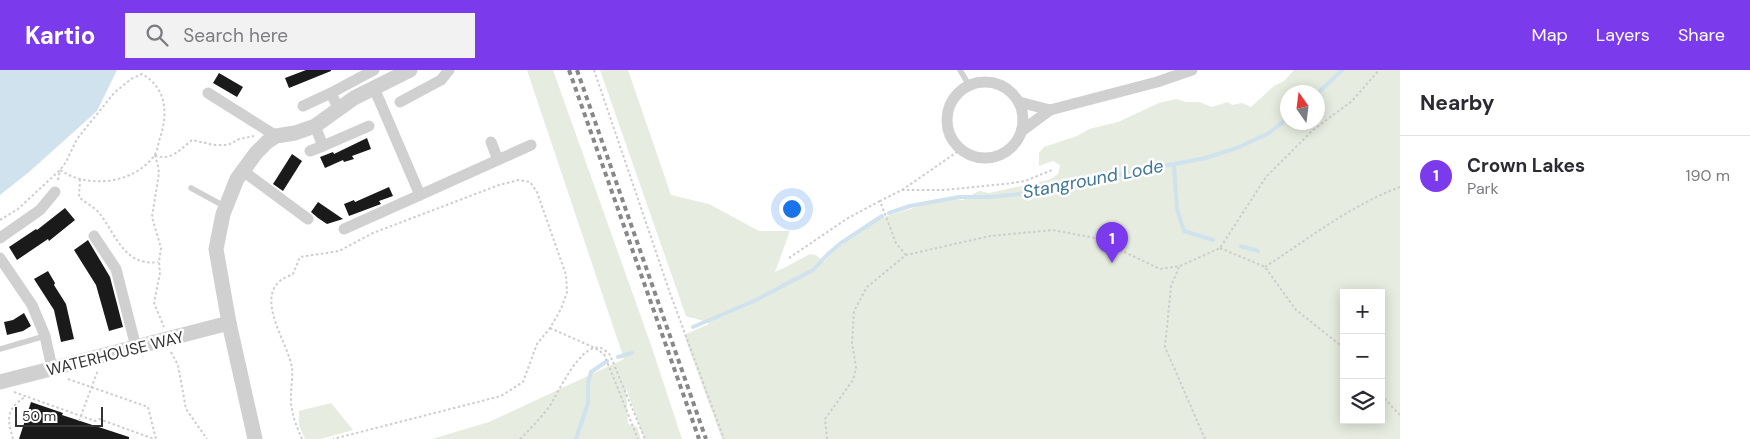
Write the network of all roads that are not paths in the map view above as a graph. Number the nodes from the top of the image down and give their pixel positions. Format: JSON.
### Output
{"nodes":[{"id":1,"x":374,"y":70,"type":"edge"},
{"id":2,"x":410,"y":70,"type":"edge"},
{"id":3,"x":449,"y":70,"type":"edge"},
{"id":4,"x":960,"y":70,"type":"edge"},
{"id":5,"x":1192,"y":70,"type":"edge"},
{"id":6,"x":969,"y":85,"type":"junction"},
{"id":7,"x":374,"y":88,"type":"junction"},
{"id":8,"x":208,"y":93,"type":"dead end"},
{"id":9,"x":331,"y":93,"type":"junction"},
{"id":10,"x":400,"y":102,"type":"dead end"},
{"id":11,"x":1019,"y":102,"type":"junction"},
{"id":12,"x":303,"y":106,"type":"dead end"},
{"id":13,"x":338,"y":108,"type":"junction"},
{"id":14,"x":1050,"y":110,"type":"junction"},
{"id":15,"x":315,"y":126,"type":"junction"},
{"id":16,"x":369,"y":126,"type":"dead end"},
{"id":17,"x":1022,"y":130,"type":"junction"},
{"id":18,"x":272,"y":139,"type":"junction"},
{"id":19,"x":491,"y":142,"type":"dead end"},
{"id":20,"x":531,"y":145,"type":"dead end"},
{"id":21,"x":323,"y":146,"type":"junction"},
{"id":22,"x":310,"y":152,"type":"dead end"},
{"id":23,"x":498,"y":160,"type":"junction"},
{"id":24,"x":243,"y":171,"type":"junction"},
{"id":25,"x":191,"y":188,"type":"dead end"},
{"id":26,"x":55,"y":192,"type":"dead end"},
{"id":27,"x":420,"y":195,"type":"junction"},
{"id":28,"x":226,"y":206,"type":"junction"},
{"id":29,"x":308,"y":219,"type":"dead end"},
{"id":30,"x":344,"y":229,"type":"dead end"},
{"id":31,"x":94,"y":236,"type":"dead end"},
{"id":32,"x":0,"y":238,"type":"edge"},
{"id":33,"x":0,"y":258,"type":"edge"},
{"id":34,"x":229,"y":323,"type":"junction"},
{"id":35,"x":44,"y":336,"type":"junction"},
{"id":36,"x":136,"y":347,"type":"junction"},
{"id":37,"x":0,"y":349,"type":"edge"},
{"id":38,"x":52,"y":368,"type":"junction"},
{"id":39,"x":0,"y":382,"type":"edge"},
{"id":40,"x":255,"y":439,"type":"edge"}],
"edges":[{"from":1,"to":9,"type":"street"},
{"from":2,"to":7,"type":"street"},
{"from":3,"to":10,"type":"street"},
{"from":4,"to":6,"type":"lane"},
{"from":5,"to":14,"type":"street"},
{"from":6,"to":11,"type":"street"},
{"from":6,"to":17,"type":"street"},
{"from":7,"to":13,"type":"street"},
{"from":7,"to":27,"type":"street"},
{"from":8,"to":18,"type":"street"},
{"from":9,"to":12,"type":"street"},
{"from":9,"to":13,"type":"street"},
{"from":11,"to":14,"type":"street"},
{"from":11,"to":17,"type":"street"},
{"from":13,"to":15,"type":"street"},
{"from":14,"to":17,"type":"street"},
{"from":15,"to":18,"type":"street"},
{"from":15,"to":21,"type":"street"},
{"from":16,"to":21,"type":"street"},
{"from":18,"to":24,"type":"street"},
{"from":19,"to":23,"type":"street"},
{"from":20,"to":23,"type":"street"},
{"from":21,"to":22,"type":"street"},
{"from":23,"to":27,"type":"street"},
{"from":24,"to":28,"type":"street"},
{"from":24,"to":29,"type":"street"},
{"from":25,"to":28,"type":"lane"},
{"from":26,"to":32,"type":"street"},
{"from":27,"to":30,"type":"street"},
{"from":28,"to":34,"type":"street"},
{"from":31,"to":36,"type":"street"},
{"from":33,"to":35,"type":"street"},
{"from":34,"to":36,"type":"street","name":"WATERHOUSE WAY"},
{"from":34,"to":40,"type":"street"},
{"from":35,"to":37,"type":"lane"},
{"from":35,"to":38,"type":"street"},
{"from":36,"to":38,"type":"street","name":"WATERHOUSE WAY"},
{"from":38,"to":39,"type":"street","name":"WATERHOUSE WAY"}]}
